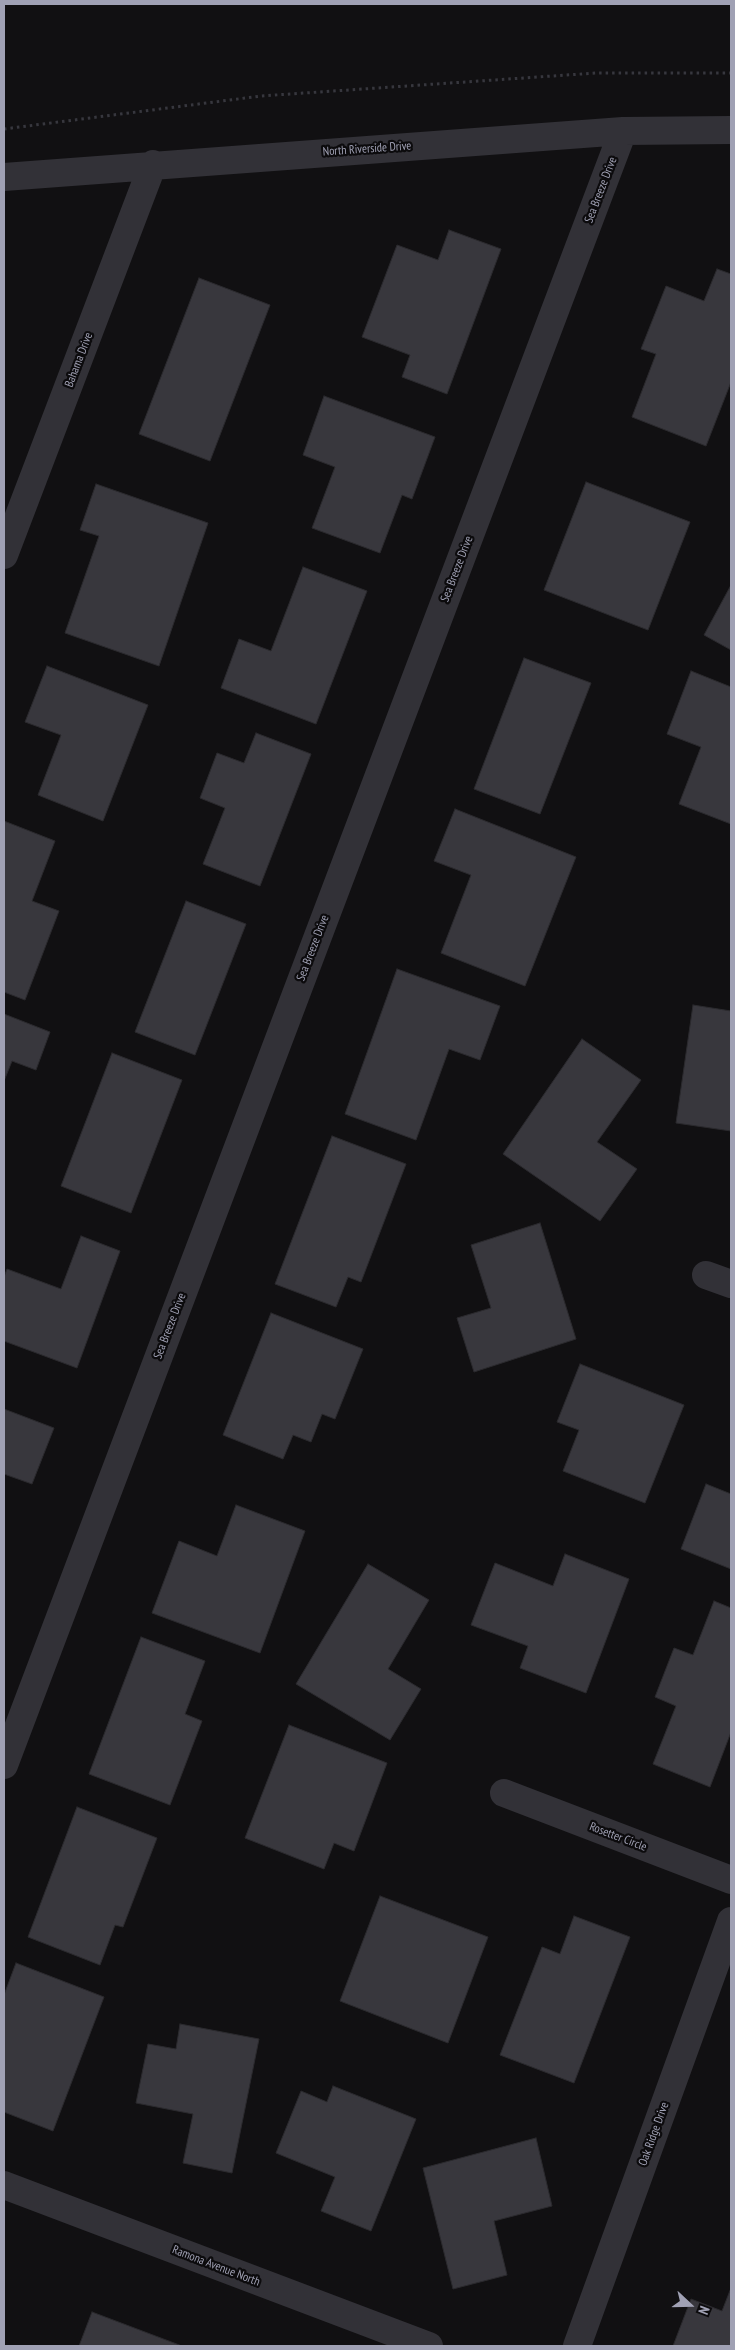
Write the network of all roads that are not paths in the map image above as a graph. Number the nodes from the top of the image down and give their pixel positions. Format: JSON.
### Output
{"nodes":[{"id":1,"x":731,"y":130,"type":"edge"},
{"id":2,"x":623,"y":131,"type":"junction"},
{"id":3,"x":153,"y":164,"type":"junction"},
{"id":4,"x":4,"y":177,"type":"edge"},
{"id":5,"x":4,"y":555,"type":"edge"},
{"id":6,"x":706,"y":1274,"type":"dead end"},
{"id":7,"x":731,"y":1284,"type":"edge"},
{"id":8,"x":4,"y":1765,"type":"edge"},
{"id":9,"x":504,"y":1793,"type":"dead end"},
{"id":10,"x":731,"y":1880,"type":"edge"},
{"id":11,"x":731,"y":1921,"type":"edge"},
{"id":12,"x":4,"y":2185,"type":"edge"},
{"id":13,"x":429,"y":2346,"type":"edge"},
{"id":14,"x":577,"y":2346,"type":"edge"}],
"edges":[{"from":1,"to":2,"type":"street","name":"North Riverside Drive"},
{"from":2,"to":3,"type":"street","name":"North Riverside Drive"},
{"from":2,"to":8,"type":"street","name":"Sea Breeze Drive"},
{"from":3,"to":4,"type":"street","name":"North Riverside Drive"},
{"from":3,"to":5,"type":"street","name":"Bahama Drive"},
{"from":6,"to":7,"type":"street"},
{"from":9,"to":10,"type":"street","name":"Rosetter Circle"},
{"from":11,"to":14,"type":"street","name":"Oak Ridge Drive"},
{"from":12,"to":13,"type":"street","name":"Ramona Avenue North"}]}
